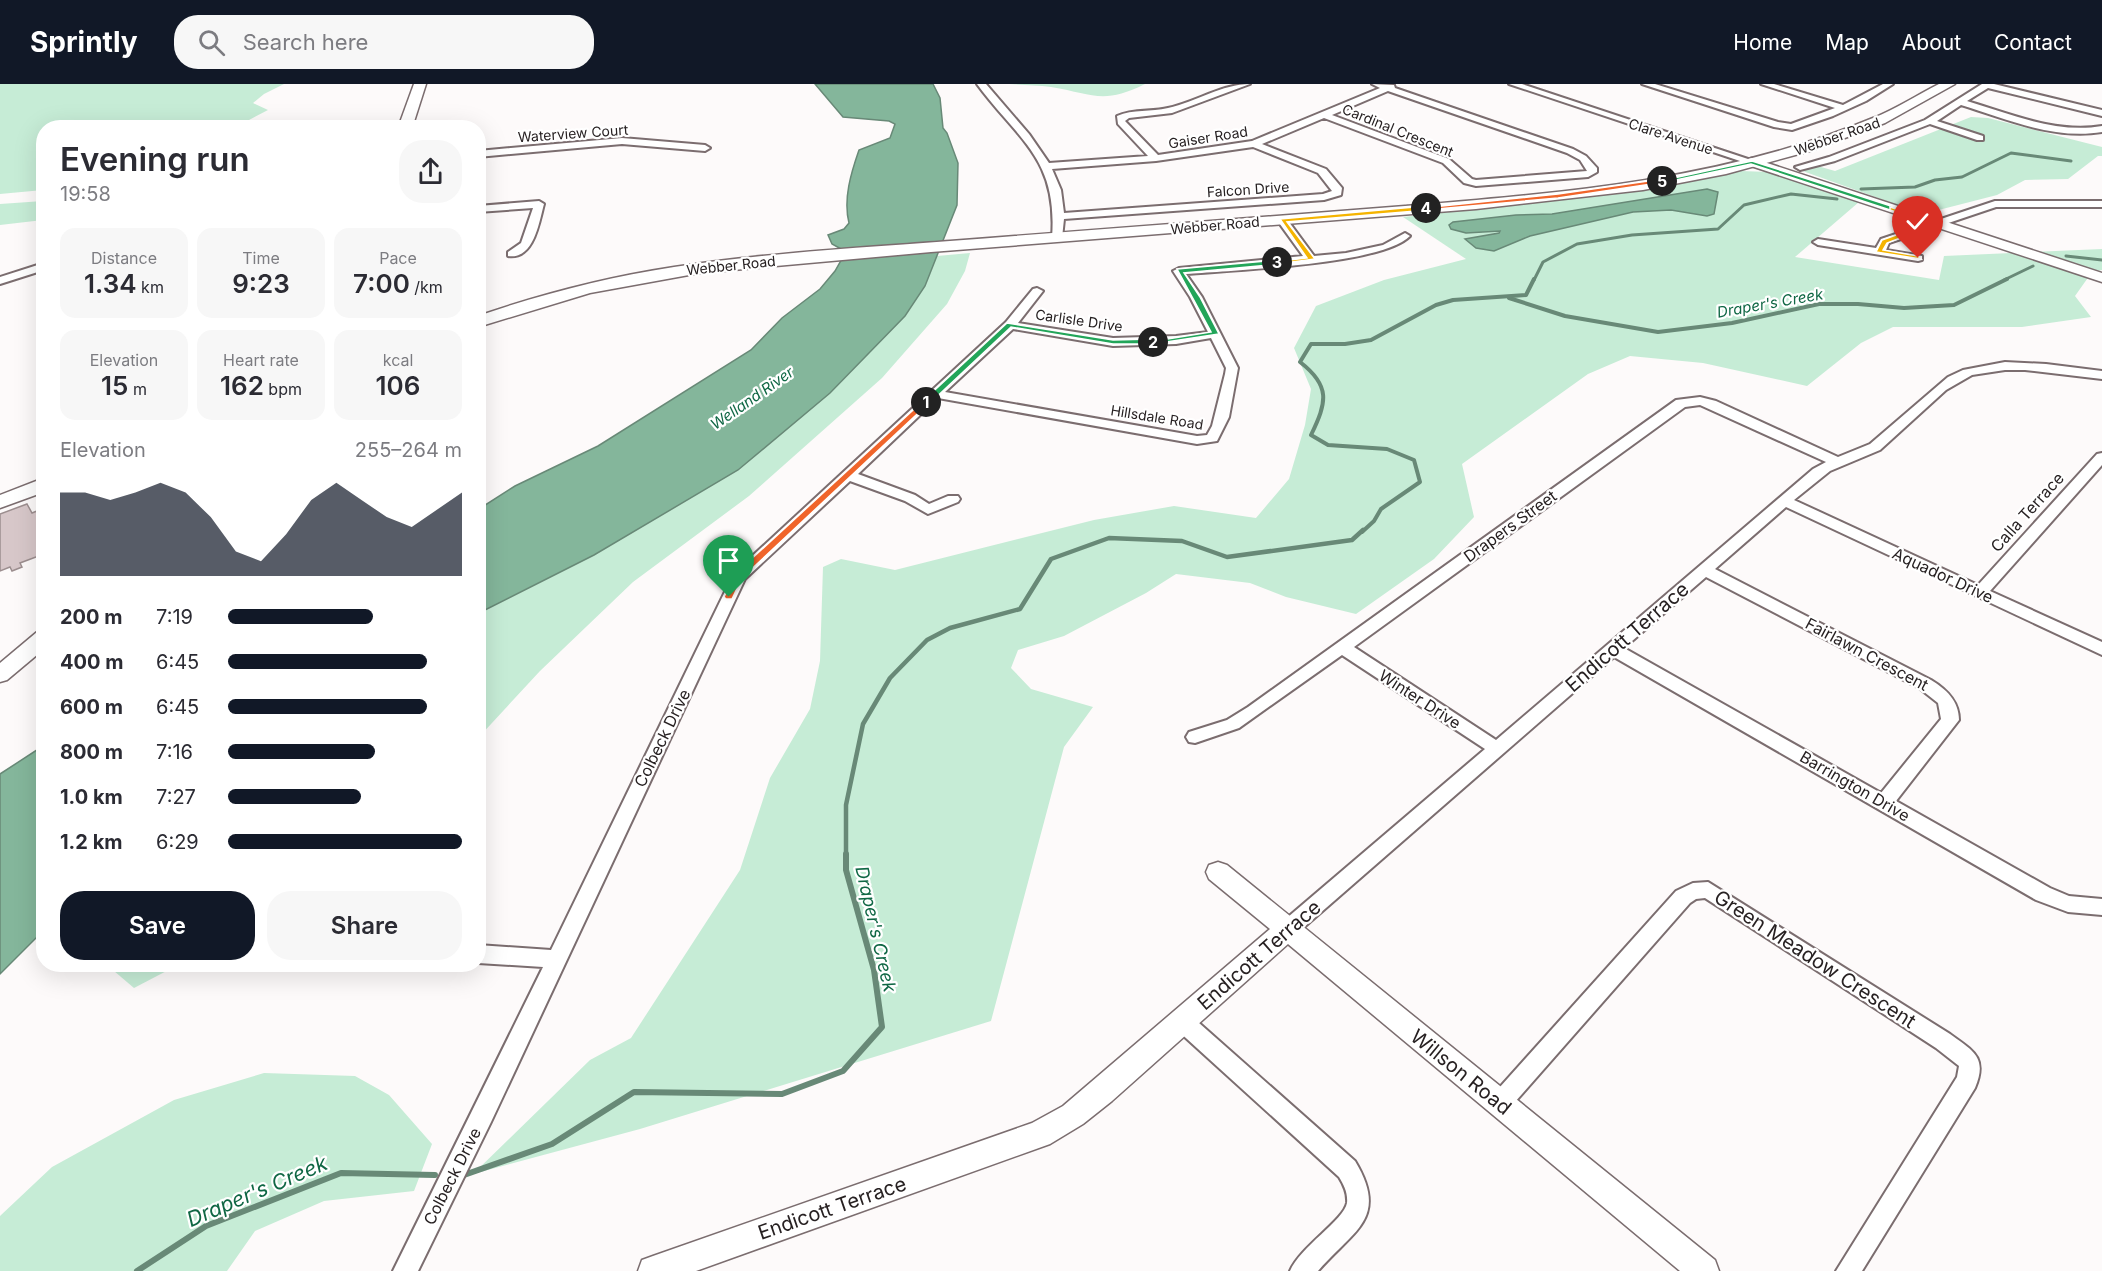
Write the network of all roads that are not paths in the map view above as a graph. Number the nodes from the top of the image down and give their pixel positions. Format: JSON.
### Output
{"nodes":[{"id":1,"x":420,"y":84,"type":"edge"},
{"id":2,"x":981,"y":84,"type":"edge"},
{"id":3,"x":1246,"y":84,"type":"edge"},
{"id":4,"x":1376,"y":84,"type":"edge"},
{"id":5,"x":1397,"y":84,"type":"edge"},
{"id":6,"x":1513,"y":84,"type":"edge"},
{"id":7,"x":1646,"y":84,"type":"edge"},
{"id":8,"x":1765,"y":84,"type":"edge"},
{"id":9,"x":1889,"y":84,"type":"edge"},
{"id":10,"x":1949,"y":84,"type":"edge"},
{"id":11,"x":1387,"y":88,"type":"junction"},
{"id":12,"x":1959,"y":102,"type":"junction"},
{"id":13,"x":1844,"y":108,"type":"junction"},
{"id":14,"x":2102,"y":113,"type":"edge"},
{"id":15,"x":1323,"y":115,"type":"junction"},
{"id":16,"x":408,"y":120,"type":"edge"},
{"id":17,"x":1929,"y":121,"type":"junction"},
{"id":18,"x":2097,"y":130,"type":"edge"},
{"id":19,"x":1980,"y":138,"type":"dead end"},
{"id":20,"x":1254,"y":144,"type":"junction"},
{"id":21,"x":705,"y":148,"type":"dead end"},
{"id":22,"x":486,"y":153,"type":"edge"},
{"id":23,"x":1156,"y":158,"type":"junction"},
{"id":24,"x":1752,"y":162,"type":"junction"},
{"id":25,"x":1048,"y":166,"type":"junction"},
{"id":26,"x":1800,"y":167,"type":"dead end"},
{"id":27,"x":2102,"y":204,"type":"edge"},
{"id":28,"x":486,"y":208,"type":"edge"},
{"id":29,"x":1060,"y":216,"type":"junction"},
{"id":30,"x":1282,"y":220,"type":"junction"},
{"id":31,"x":1936,"y":223,"type":"junction"},
{"id":32,"x":1405,"y":236,"type":"dead end"},
{"id":33,"x":1057,"y":238,"type":"junction"},
{"id":34,"x":1818,"y":242,"type":"dead end"},
{"id":35,"x":1879,"y":252,"type":"junction"},
{"id":36,"x":512,"y":254,"type":"dead end"},
{"id":37,"x":1918,"y":258,"type":"dead end"},
{"id":38,"x":1311,"y":259,"type":"junction"},
{"id":39,"x":36,"y":269,"type":"edge"},
{"id":40,"x":643,"y":277,"type":"junction"},
{"id":41,"x":2102,"y":278,"type":"edge"},
{"id":42,"x":0,"y":281,"type":"edge"},
{"id":43,"x":1037,"y":291,"type":"dead end"},
{"id":44,"x":486,"y":319,"type":"edge"},
{"id":45,"x":486,"y":325,"type":"edge"},
{"id":46,"x":1010,"y":325,"type":"junction"},
{"id":47,"x":1215,"y":334,"type":"junction"},
{"id":48,"x":2102,"y":375,"type":"edge"},
{"id":49,"x":935,"y":394,"type":"junction"},
{"id":50,"x":2102,"y":457,"type":"edge"},
{"id":51,"x":1837,"y":462,"type":"junction"},
{"id":52,"x":848,"y":475,"type":"junction"},
{"id":53,"x":36,"y":487,"type":"edge"},
{"id":54,"x":36,"y":492,"type":"edge"},
{"id":55,"x":953,"y":499,"type":"dead end"},
{"id":56,"x":1784,"y":501,"type":"junction"},
{"id":57,"x":0,"y":503,"type":"edge"},
{"id":58,"x":1704,"y":570,"type":"junction"},
{"id":59,"x":1980,"y":592,"type":"junction"},
{"id":60,"x":36,"y":644,"type":"edge"},
{"id":61,"x":1343,"y":648,"type":"junction"},
{"id":62,"x":1613,"y":649,"type":"junction"},
{"id":63,"x":2102,"y":649,"type":"edge"},
{"id":64,"x":0,"y":675,"type":"edge"},
{"id":65,"x":1195,"y":737,"type":"dead end"},
{"id":66,"x":1497,"y":749,"type":"junction"},
{"id":67,"x":1884,"y":803,"type":"junction"},
{"id":68,"x":1218,"y":872,"type":"dead end"},
{"id":69,"x":2102,"y":907,"type":"edge"},
{"id":70,"x":1287,"y":929,"type":"junction"},
{"id":71,"x":486,"y":955,"type":"edge"},
{"id":72,"x":555,"y":959,"type":"junction"},
{"id":73,"x":1183,"y":1022,"type":"junction"},
{"id":74,"x":1499,"y":1104,"type":"junction"},
{"id":75,"x":405,"y":1271,"type":"edge"},
{"id":76,"x":653,"y":1271,"type":"edge"},
{"id":77,"x":1302,"y":1271,"type":"edge"},
{"id":78,"x":1704,"y":1271,"type":"edge"},
{"id":79,"x":1848,"y":1271,"type":"edge"}],
"edges":[{"from":1,"to":16,"type":"main road"},
{"from":2,"to":25,"type":"street"},
{"from":3,"to":23,"type":"street"},
{"from":4,"to":11,"type":"street"},
{"from":5,"to":11,"type":"street","name":"Gaiser Road"},
{"from":6,"to":24,"type":"street","name":"Clare Avenue"},
{"from":7,"to":13,"type":"street"},
{"from":8,"to":13,"type":"street"},
{"from":9,"to":13,"type":"street"},
{"from":10,"to":24,"type":"main road","name":"Webber Road"},
{"from":11,"to":15,"type":"street","name":"Gaiser Road"},
{"from":11,"to":15,"type":"street","name":"Cardinal Crescent"},
{"from":12,"to":14,"type":"street"},
{"from":12,"to":17,"type":"street"},
{"from":12,"to":18,"type":"street"},
{"from":15,"to":20,"type":"street","name":"Gaiser Road"},
{"from":17,"to":19,"type":"street"},
{"from":17,"to":26,"type":"street"},
{"from":20,"to":23,"type":"street","name":"Gaiser Road"},
{"from":20,"to":29,"type":"street","name":"Falcon Drive"},
{"from":21,"to":22,"type":"street","name":"Waterview Court"},
{"from":23,"to":25,"type":"street","name":"Gaiser Road"},
{"from":24,"to":30,"type":"main road","name":"Webber Road"},
{"from":24,"to":31,"type":"street","name":"Clare Avenue"},
{"from":25,"to":29,"type":"street"},
{"from":27,"to":31,"type":"street"},
{"from":28,"to":36,"type":"street"},
{"from":29,"to":33,"type":"street"},
{"from":30,"to":33,"type":"main road","name":"Webber Road"},
{"from":30,"to":38,"type":"street"},
{"from":31,"to":35,"type":"street"},
{"from":31,"to":41,"type":"street","name":"Clare Avenue"},
{"from":32,"to":38,"type":"street","name":"Hillsdale Road"},
{"from":33,"to":40,"type":"main road","name":"Webber Road"},
{"from":34,"to":35,"type":"street"},
{"from":35,"to":37,"type":"street"},
{"from":38,"to":47,"type":"street","name":"Hillsdale Road"},
{"from":39,"to":42,"type":"street"},
{"from":40,"to":44,"type":"main road","name":"Webber Road"},
{"from":40,"to":45,"type":"main road","name":"Webber Road"},
{"from":43,"to":46,"type":"street","name":"Colbeck Drive"},
{"from":46,"to":47,"type":"street","name":"Carlisle Drive"},
{"from":46,"to":49,"type":"street","name":"Colbeck Drive"},
{"from":47,"to":49,"type":"street","name":"Hillsdale Road"},
{"from":48,"to":51,"type":"street","name":"Endicott Terrace"},
{"from":49,"to":52,"type":"street","name":"Colbeck Drive"},
{"from":50,"to":59,"type":"street","name":"Calla Terrace"},
{"from":51,"to":56,"type":"street","name":"Endicott Terrace"},
{"from":51,"to":61,"type":"street","name":"Drapers Street"},
{"from":52,"to":55,"type":"street"},
{"from":52,"to":72,"type":"street","name":"Colbeck Drive"},
{"from":53,"to":57,"type":"main road"},
{"from":54,"to":57,"type":"main road"},
{"from":56,"to":58,"type":"street","name":"Endicott Terrace"},
{"from":56,"to":59,"type":"street","name":"Aquador Drive"},
{"from":58,"to":62,"type":"street","name":"Endicott Terrace"},
{"from":58,"to":67,"type":"street","name":"Fairlawn Crescent"},
{"from":59,"to":63,"type":"street","name":"Aquador Drive"},
{"from":60,"to":64,"type":"street"},
{"from":61,"to":65,"type":"street","name":"Drapers Street"},
{"from":61,"to":66,"type":"street","name":"Winter Drive"},
{"from":62,"to":66,"type":"street","name":"Endicott Terrace"},
{"from":62,"to":67,"type":"street","name":"Barrington Drive"},
{"from":66,"to":70,"type":"street","name":"Endicott Terrace"},
{"from":67,"to":69,"type":"street","name":"Barrington Drive"},
{"from":68,"to":70,"type":"street","name":"Willson Road"},
{"from":70,"to":73,"type":"street","name":"Endicott Terrace"},
{"from":70,"to":74,"type":"street","name":"Willson Road"},
{"from":71,"to":72,"type":"street"},
{"from":72,"to":75,"type":"street","name":"Colbeck Drive"},
{"from":73,"to":76,"type":"street","name":"Endicott Terrace"},
{"from":73,"to":77,"type":"street"},
{"from":74,"to":78,"type":"street","name":"Willson Road"},
{"from":74,"to":79,"type":"street","name":"Green Meadow Crescent"}]}
